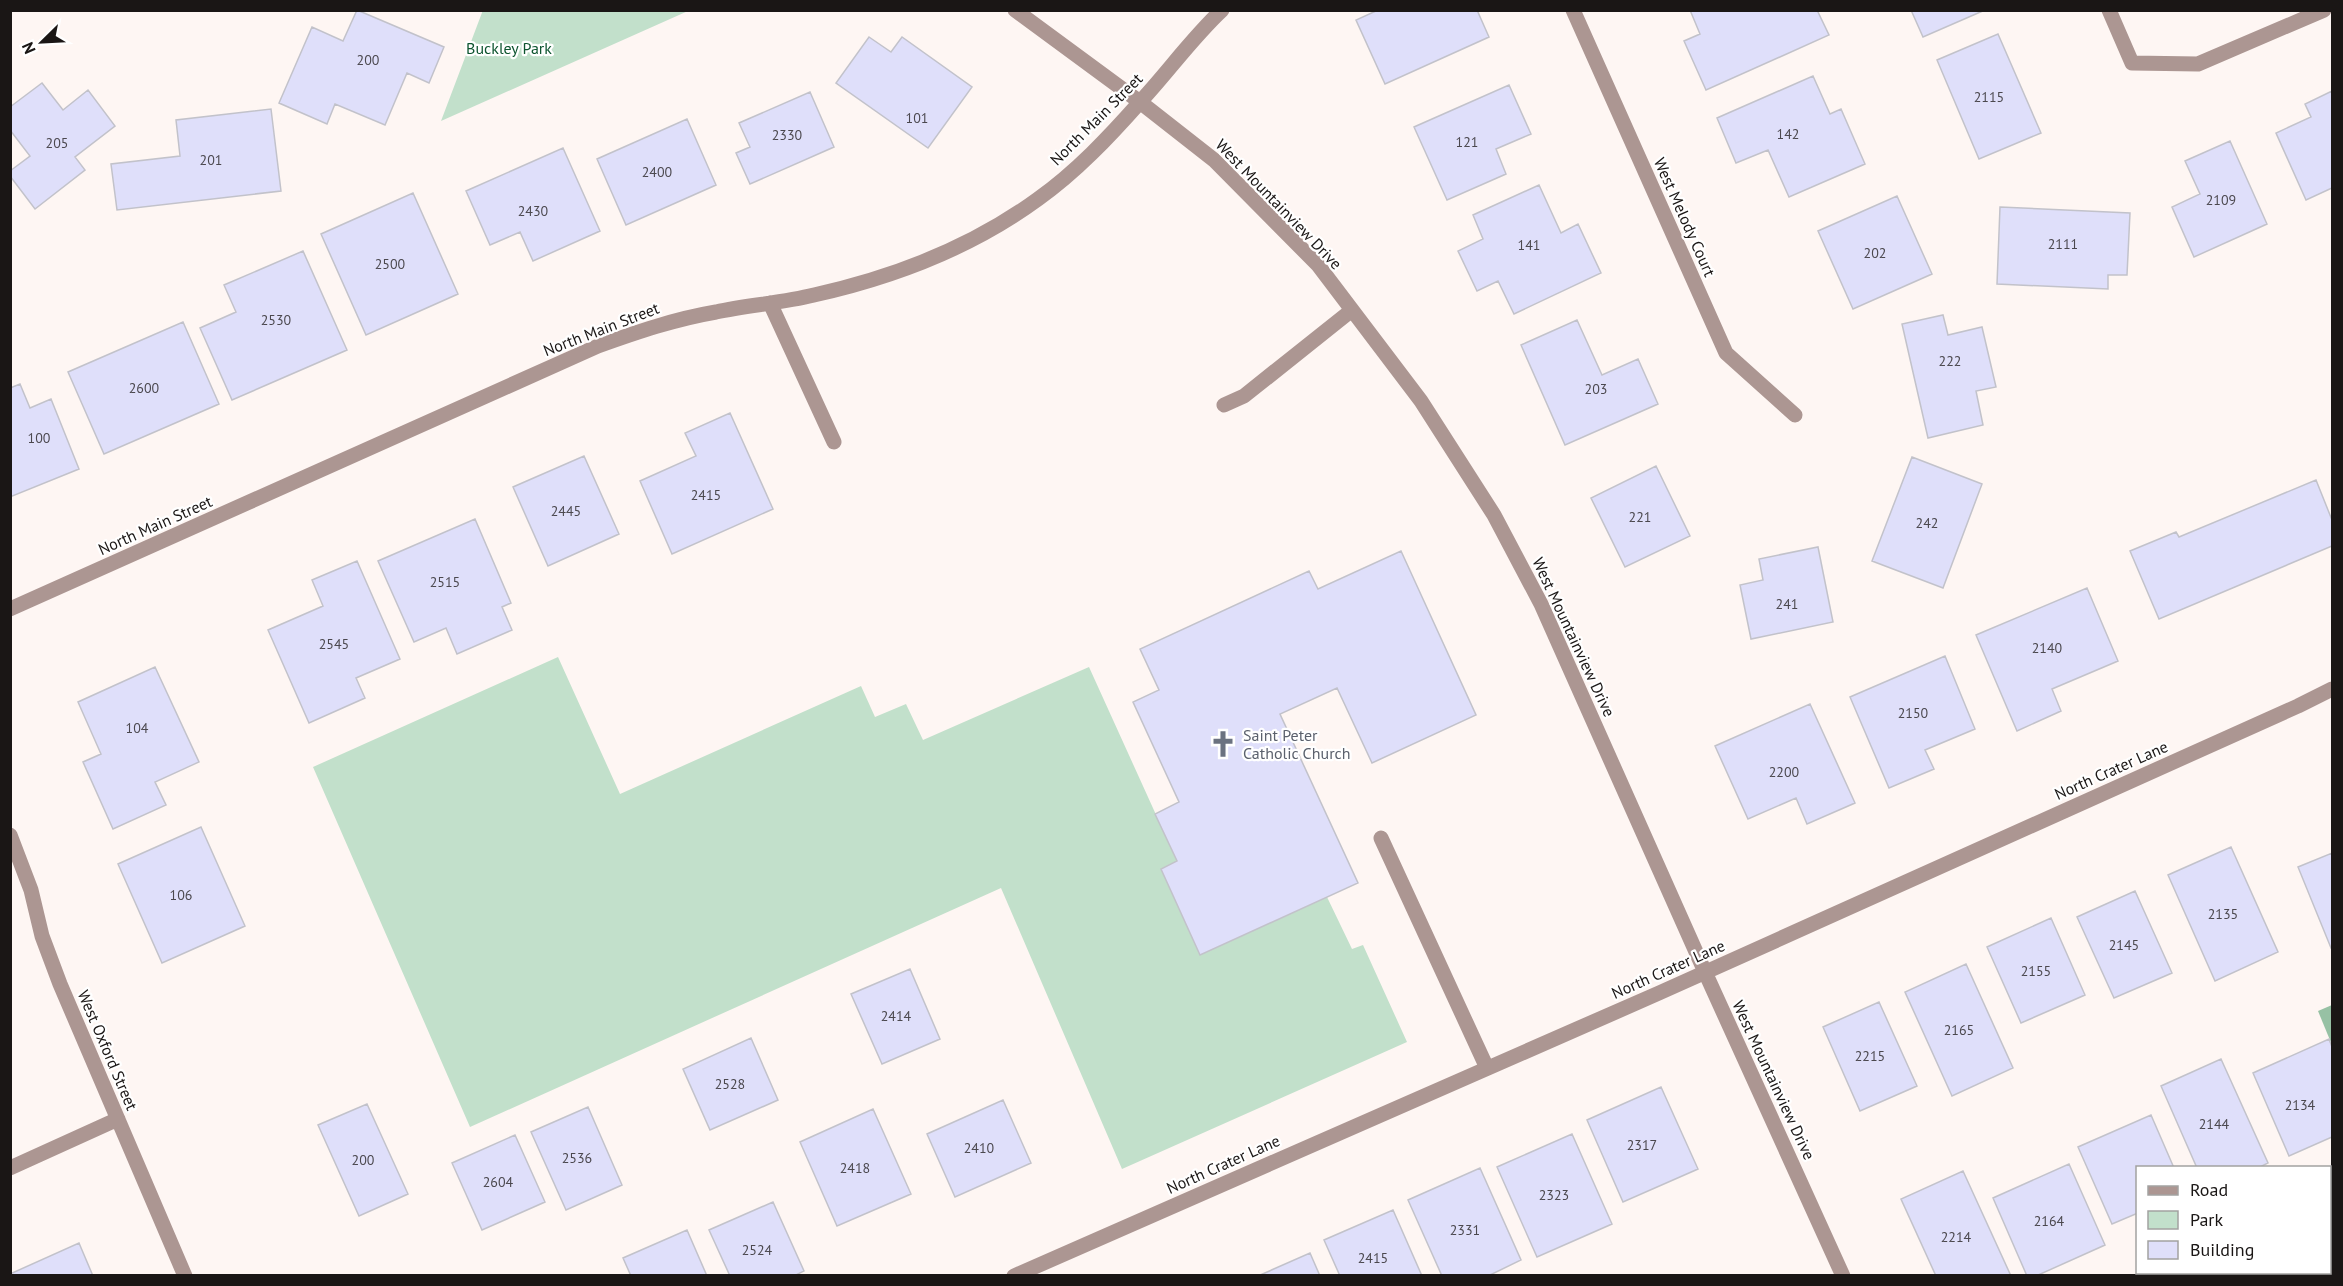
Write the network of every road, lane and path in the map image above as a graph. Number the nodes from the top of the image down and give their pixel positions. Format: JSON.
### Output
{"nodes":[{"id":1,"x":1015,"y":10,"type":"edge"},
{"id":2,"x":1222,"y":10,"type":"edge"},
{"id":3,"x":1573,"y":10,"type":"edge"},
{"id":4,"x":2109,"y":10,"type":"edge"},
{"id":5,"x":2324,"y":10,"type":"edge"},
{"id":6,"x":1140,"y":102,"type":"junction"},
{"id":7,"x":770,"y":303,"type":"junction"},
{"id":8,"x":1352,"y":310,"type":"junction"},
{"id":9,"x":1224,"y":405,"type":"dead end"},
{"id":10,"x":1795,"y":415,"type":"dead end"},
{"id":11,"x":834,"y":442,"type":"dead end"},
{"id":12,"x":10,"y":609,"type":"edge"},
{"id":13,"x":2332,"y":688,"type":"edge"},
{"id":14,"x":10,"y":835,"type":"edge"},
{"id":15,"x":1381,"y":838,"type":"dead end"},
{"id":16,"x":1705,"y":972,"type":"junction"},
{"id":17,"x":1487,"y":1068,"type":"junction"},
{"id":18,"x":118,"y":1119,"type":"junction"},
{"id":19,"x":10,"y":1168,"type":"edge"},
{"id":20,"x":185,"y":1275,"type":"edge"},
{"id":21,"x":1014,"y":1275,"type":"edge"},
{"id":22,"x":1843,"y":1275,"type":"edge"}],
"edges":[{"from":1,"to":6,"type":"street","name":"West Mountainview Drive"},
{"from":2,"to":6,"type":"street","name":"North Main Street"},
{"from":3,"to":10,"type":"street","name":"West Melody Court"},
{"from":4,"to":5,"type":"street"},
{"from":6,"to":7,"type":"street","name":"North Main Street"},
{"from":6,"to":8,"type":"street","name":"West Mountainview Drive"},
{"from":7,"to":11,"type":"street"},
{"from":7,"to":12,"type":"street","name":"North Main Street"},
{"from":8,"to":9,"type":"street"},
{"from":8,"to":16,"type":"street","name":"West Mountainview Drive"},
{"from":13,"to":16,"type":"street","name":"North Crater Lane"},
{"from":14,"to":18,"type":"street","name":"West Oxford Street"},
{"from":15,"to":17,"type":"street"},
{"from":16,"to":17,"type":"street","name":"North Crater Lane"},
{"from":16,"to":22,"type":"street","name":"West Mountainview Drive"},
{"from":17,"to":21,"type":"street","name":"North Crater Lane"},
{"from":18,"to":19,"type":"street"},
{"from":18,"to":20,"type":"street","name":"West Oxford Street"}]}
